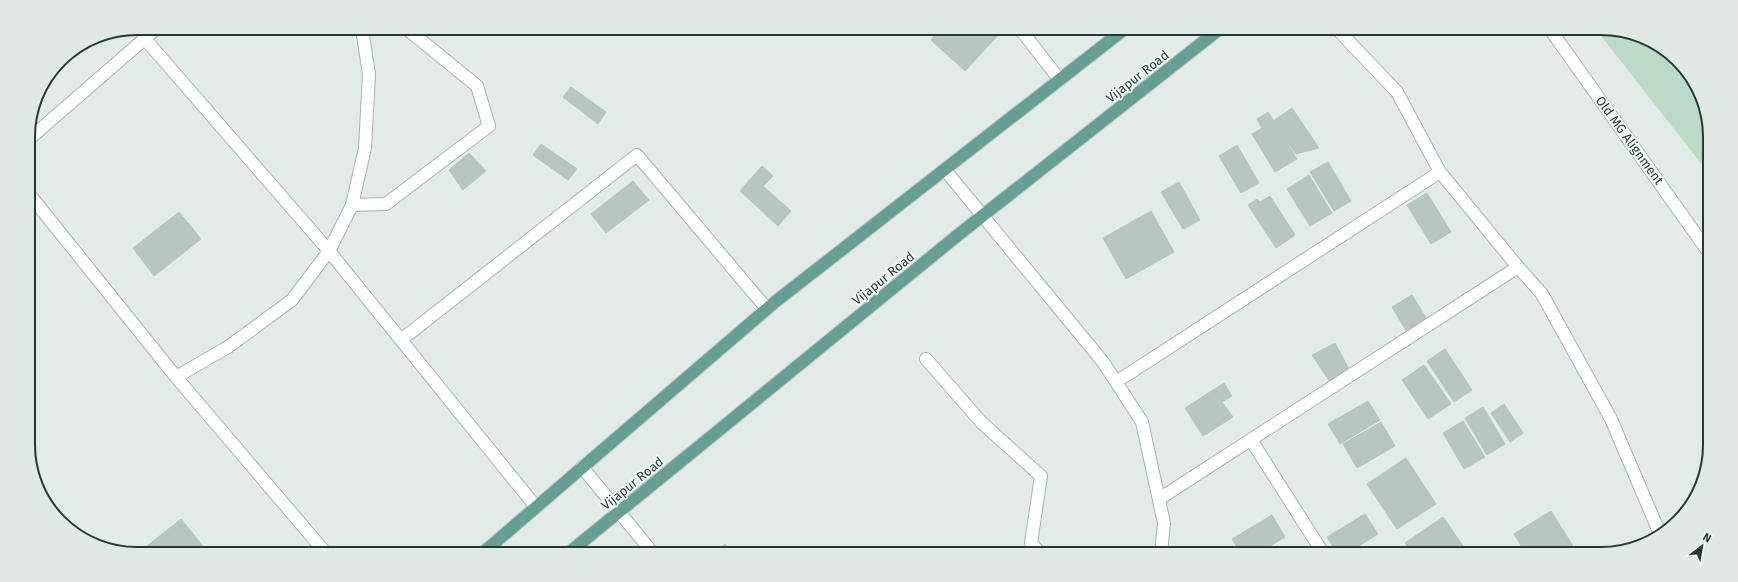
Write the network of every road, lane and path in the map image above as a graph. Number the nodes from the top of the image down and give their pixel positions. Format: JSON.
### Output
{"nodes":[{"id":1,"x":149,"y":35,"type":"edge"},
{"id":2,"x":363,"y":35,"type":"edge"},
{"id":3,"x":414,"y":35,"type":"edge"},
{"id":4,"x":1025,"y":35,"type":"edge"},
{"id":5,"x":1116,"y":35,"type":"edge"},
{"id":6,"x":1212,"y":35,"type":"edge"},
{"id":7,"x":1344,"y":35,"type":"edge"},
{"id":8,"x":1554,"y":35,"type":"edge"},
{"id":9,"x":145,"y":39,"type":"junction"},
{"id":10,"x":1059,"y":79,"type":"junction"},
{"id":11,"x":35,"y":134,"type":"edge"},
{"id":12,"x":945,"y":170,"type":"junction"},
{"id":13,"x":1440,"y":172,"type":"junction"},
{"id":14,"x":35,"y":201,"type":"edge"},
{"id":15,"x":352,"y":205,"type":"junction"},
{"id":16,"x":983,"y":215,"type":"junction"},
{"id":17,"x":1703,"y":244,"type":"edge"},
{"id":18,"x":329,"y":251,"type":"junction"},
{"id":19,"x":1518,"y":267,"type":"junction"},
{"id":20,"x":767,"y":309,"type":"junction"},
{"id":21,"x":401,"y":340,"type":"junction"},
{"id":22,"x":926,"y":359,"type":"dead end"},
{"id":23,"x":176,"y":377,"type":"junction"},
{"id":24,"x":1116,"y":382,"type":"junction"},
{"id":25,"x":1251,"y":440,"type":"junction"},
{"id":26,"x":582,"y":468,"type":"junction"},
{"id":27,"x":1159,"y":499,"type":"junction"},
{"id":28,"x":536,"y":507,"type":"junction"},
{"id":29,"x":619,"y":512,"type":"junction"},
{"id":30,"x":1658,"y":529,"type":"edge"},
{"id":31,"x":321,"y":547,"type":"edge"},
{"id":32,"x":489,"y":547,"type":"edge"},
{"id":33,"x":576,"y":547,"type":"edge"},
{"id":34,"x":648,"y":547,"type":"edge"},
{"id":35,"x":1034,"y":547,"type":"edge"},
{"id":36,"x":1161,"y":547,"type":"edge"},
{"id":37,"x":1319,"y":547,"type":"edge"}],
"edges":[{"from":1,"to":9,"type":"street"},
{"from":2,"to":15,"type":"street"},
{"from":3,"to":15,"type":"street"},
{"from":4,"to":10,"type":"street"},
{"from":5,"to":10,"type":"main road"},
{"from":6,"to":16,"type":"main road","name":"Vijapur Road"},
{"from":7,"to":13,"type":"street"},
{"from":8,"to":17,"type":"street","name":"Old MG Alignment"},
{"from":9,"to":11,"type":"street"},
{"from":9,"to":18,"type":"street"},
{"from":10,"to":12,"type":"main road"},
{"from":12,"to":16,"type":"street"},
{"from":12,"to":20,"type":"main road"},
{"from":13,"to":19,"type":"street"},
{"from":13,"to":24,"type":"street"},
{"from":14,"to":23,"type":"street"},
{"from":15,"to":18,"type":"street"},
{"from":16,"to":24,"type":"street"},
{"from":16,"to":29,"type":"main road","name":"Vijapur Road"},
{"from":18,"to":21,"type":"street"},
{"from":18,"to":23,"type":"street"},
{"from":19,"to":25,"type":"street"},
{"from":19,"to":30,"type":"street"},
{"from":20,"to":21,"type":"street"},
{"from":20,"to":26,"type":"main road"},
{"from":21,"to":28,"type":"street"},
{"from":22,"to":35,"type":"street"},
{"from":23,"to":31,"type":"street"},
{"from":24,"to":27,"type":"street"},
{"from":25,"to":27,"type":"street"},
{"from":25,"to":37,"type":"street"},
{"from":26,"to":28,"type":"main road"},
{"from":26,"to":29,"type":"street"},
{"from":27,"to":36,"type":"street"},
{"from":28,"to":32,"type":"main road"},
{"from":29,"to":33,"type":"main road","name":"Vijapur Road"},
{"from":29,"to":34,"type":"street"}]}
